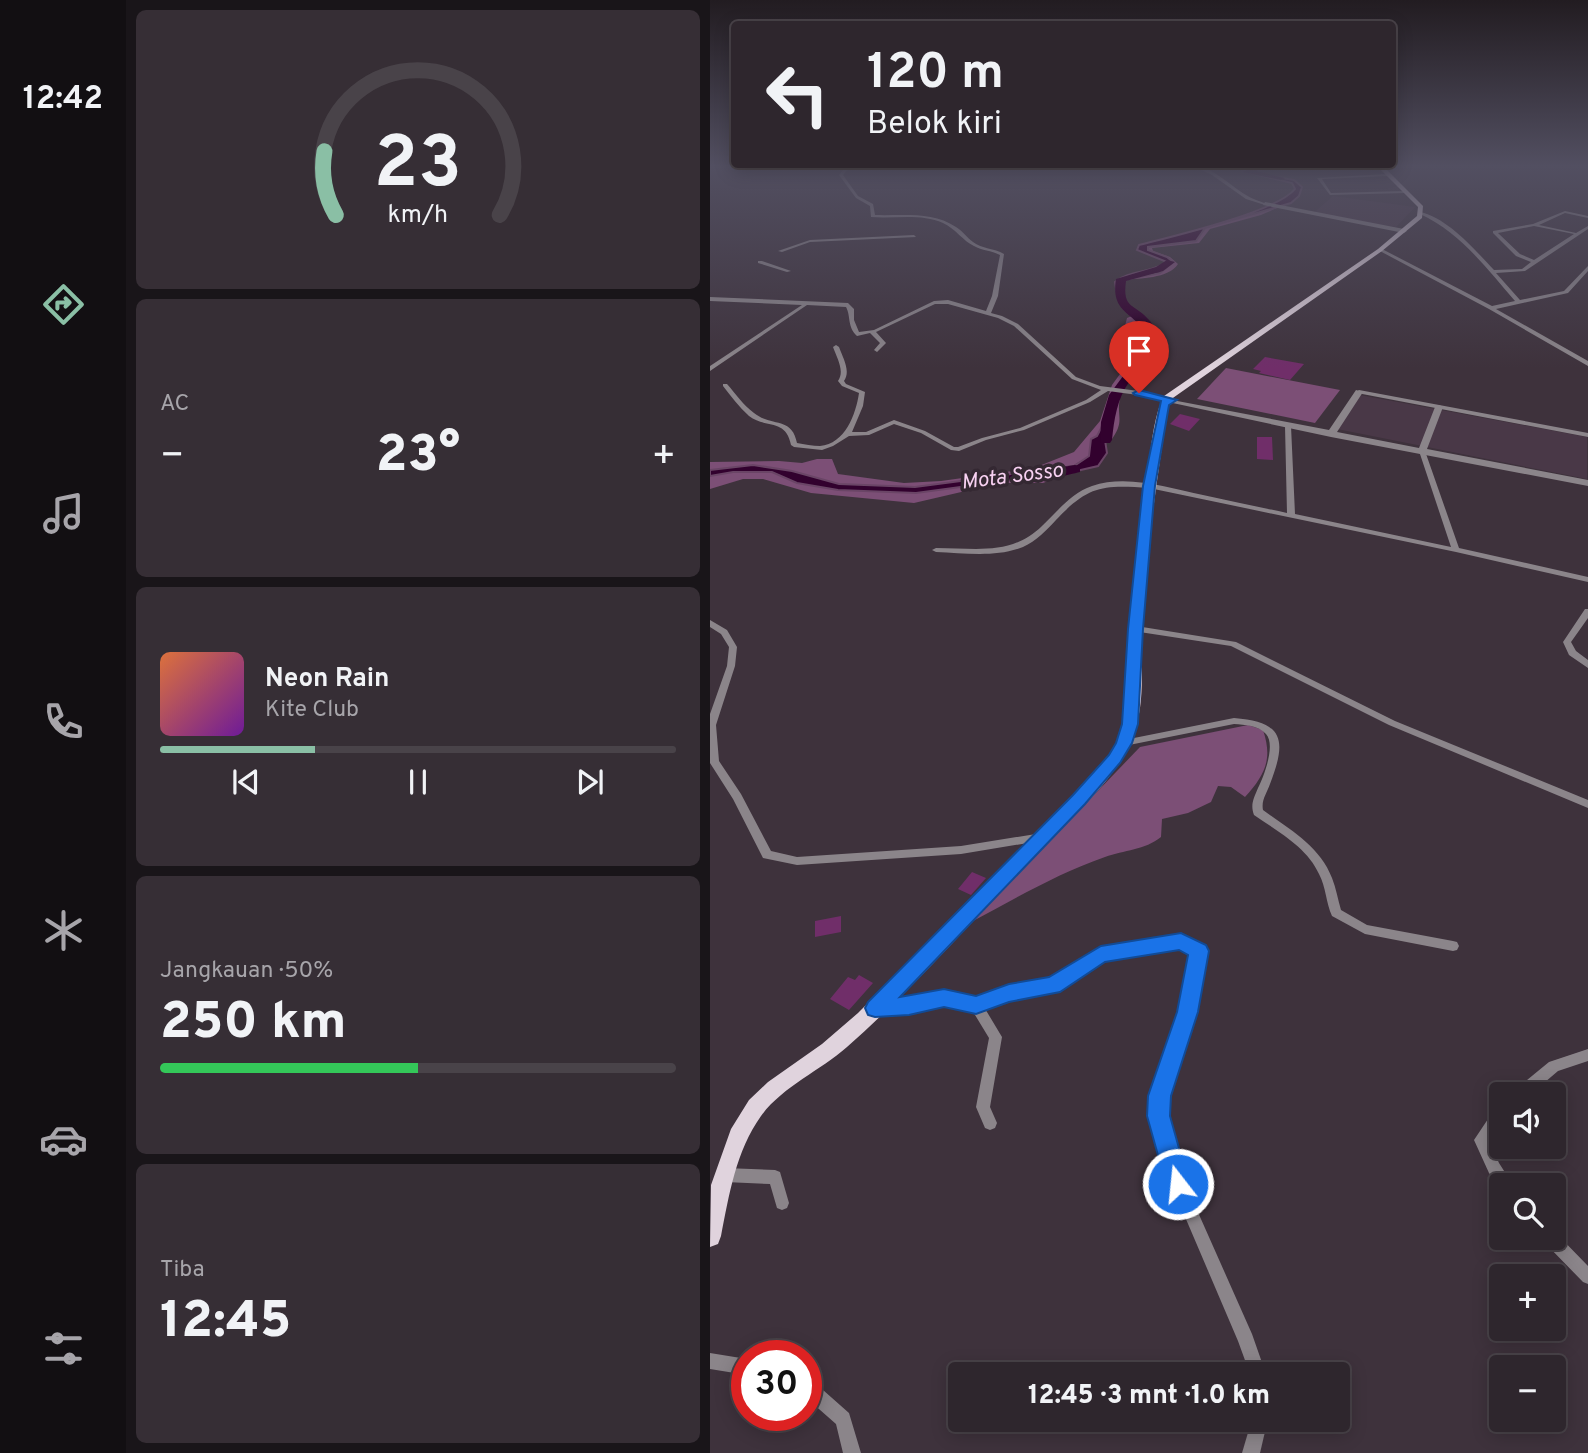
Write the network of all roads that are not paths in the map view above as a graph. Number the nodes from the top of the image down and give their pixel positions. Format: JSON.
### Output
{"nodes":[{"id":1,"x":960,"y":232,"type":"edge"},
{"id":2,"x":1403,"y":232,"type":"edge"},
{"id":3,"x":1450,"y":232,"type":"edge"},
{"id":4,"x":1496,"y":232,"type":"edge"},
{"id":5,"x":1568,"y":232,"type":"edge"},
{"id":6,"x":1574,"y":233,"type":"joint"},
{"id":7,"x":914,"y":236,"type":"dead end"},
{"id":8,"x":1380,"y":250,"type":"junction"},
{"id":9,"x":780,"y":251,"type":"dead end"},
{"id":10,"x":760,"y":262,"type":"dead end"},
{"id":11,"x":1534,"y":262,"type":"junction"},
{"id":12,"x":1587,"y":267,"type":"edge"},
{"id":13,"x":789,"y":271,"type":"dead end"},
{"id":14,"x":1491,"y":272,"type":"junction"},
{"id":15,"x":710,"y":299,"type":"edge"},
{"id":16,"x":1519,"y":302,"type":"junction"},
{"id":17,"x":805,"y":305,"type":"junction"},
{"id":18,"x":1491,"y":308,"type":"junction"},
{"id":19,"x":988,"y":313,"type":"junction"},
{"id":20,"x":872,"y":332,"type":"junction"},
{"id":21,"x":836,"y":347,"type":"dead end"},
{"id":22,"x":877,"y":350,"type":"dead end"},
{"id":23,"x":1587,"y":364,"type":"edge"},
{"id":24,"x":710,"y":369,"type":"edge"},
{"id":25,"x":725,"y":385,"type":"dead end"},
{"id":26,"x":1106,"y":390,"type":"junction"},
{"id":27,"x":1359,"y":392,"type":"joint"},
{"id":28,"x":1165,"y":400,"type":"junction"},
{"id":29,"x":1439,"y":407,"type":"junction"},
{"id":30,"x":1288,"y":426,"type":"junction"},
{"id":31,"x":848,"y":434,"type":"junction"},
{"id":32,"x":1331,"y":434,"type":"junction"},
{"id":33,"x":1587,"y":435,"type":"edge"},
{"id":34,"x":1422,"y":451,"type":"junction"},
{"id":35,"x":1587,"y":483,"type":"edge"},
{"id":36,"x":1149,"y":486,"type":"junction"},
{"id":37,"x":1291,"y":516,"type":"junction"},
{"id":38,"x":936,"y":550,"type":"dead end"},
{"id":39,"x":1456,"y":550,"type":"junction"},
{"id":40,"x":1587,"y":580,"type":"edge"},
{"id":41,"x":1587,"y":611,"type":"edge"},
{"id":42,"x":710,"y":623,"type":"edge"},
{"id":43,"x":1135,"y":629,"type":"junction"},
{"id":44,"x":1585,"y":661,"type":"edge"},
{"id":45,"x":1124,"y":743,"type":"junction"},
{"id":46,"x":712,"y":763,"type":"edge"},
{"id":47,"x":1587,"y":804,"type":"edge"},
{"id":48,"x":1042,"y":837,"type":"junction"},
{"id":49,"x":1453,"y":946,"type":"dead end"},
{"id":50,"x":976,"y":1005,"type":"junction"},
{"id":51,"x":875,"y":1008,"type":"junction"},
{"id":52,"x":1587,"y":1055,"type":"edge"},
{"id":53,"x":1535,"y":1082,"type":"edge"},
{"id":54,"x":990,"y":1124,"type":"dead end"},
{"id":55,"x":1489,"y":1129,"type":"edge"},
{"id":56,"x":1489,"y":1157,"type":"edge"},
{"id":57,"x":725,"y":1175,"type":"junction"},
{"id":58,"x":782,"y":1203,"type":"dead end"},
{"id":59,"x":710,"y":1236,"type":"edge"},
{"id":60,"x":1561,"y":1250,"type":"edge"},
{"id":61,"x":1587,"y":1277,"type":"edge"},
{"id":62,"x":710,"y":1362,"type":"edge"},
{"id":63,"x":1254,"y":1362,"type":"edge"},
{"id":64,"x":731,"y":1365,"type":"edge"},
{"id":65,"x":822,"y":1400,"type":"edge"},
{"id":66,"x":1257,"y":1432,"type":"edge"},
{"id":67,"x":852,"y":1453,"type":"edge"},
{"id":68,"x":1251,"y":1453,"type":"edge"}],
"edges":[{"from":1,"to":19,"type":"street"},
{"from":2,"to":8,"type":"main road"},
{"from":3,"to":14,"type":"street"},
{"from":4,"to":11,"type":"street"},
{"from":5,"to":6,"type":"street"},
{"from":6,"to":11,"type":"street"},
{"from":7,"to":9,"type":"street"},
{"from":8,"to":18,"type":"street"},
{"from":8,"to":28,"type":"main road"},
{"from":10,"to":13,"type":"street"},
{"from":11,"to":14,"type":"street"},
{"from":12,"to":16,"type":"street"},
{"from":14,"to":16,"type":"street"},
{"from":15,"to":17,"type":"street"},
{"from":16,"to":18,"type":"street"},
{"from":17,"to":20,"type":"street"},
{"from":17,"to":24,"type":"street"},
{"from":18,"to":23,"type":"street"},
{"from":19,"to":20,"type":"street"},
{"from":19,"to":26,"type":"street"},
{"from":20,"to":22,"type":"street"},
{"from":21,"to":31,"type":"street"},
{"from":25,"to":31,"type":"street"},
{"from":26,"to":28,"type":"street"},
{"from":26,"to":31,"type":"street"},
{"from":27,"to":29,"type":"street"},
{"from":27,"to":32,"type":"street"},
{"from":28,"to":30,"type":"street"},
{"from":28,"to":36,"type":"main road"},
{"from":29,"to":33,"type":"street"},
{"from":29,"to":34,"type":"street"},
{"from":30,"to":32,"type":"street"},
{"from":30,"to":37,"type":"street"},
{"from":32,"to":34,"type":"street"},
{"from":34,"to":35,"type":"street"},
{"from":34,"to":39,"type":"street"},
{"from":36,"to":37,"type":"street"},
{"from":36,"to":38,"type":"street"},
{"from":36,"to":43,"type":"main road"},
{"from":37,"to":39,"type":"street"},
{"from":39,"to":40,"type":"street"},
{"from":41,"to":44,"type":"street"},
{"from":42,"to":46,"type":"street"},
{"from":43,"to":45,"type":"main road"},
{"from":43,"to":47,"type":"street"},
{"from":45,"to":48,"type":"main road"},
{"from":45,"to":49,"type":"street"},
{"from":46,"to":48,"type":"street"},
{"from":48,"to":51,"type":"main road"},
{"from":50,"to":51,"type":"street"},
{"from":50,"to":54,"type":"street"},
{"from":50,"to":63,"type":"street"},
{"from":51,"to":57,"type":"main road"},
{"from":52,"to":53,"type":"street"},
{"from":55,"to":56,"type":"street"},
{"from":57,"to":58,"type":"street"},
{"from":57,"to":59,"type":"main road"},
{"from":60,"to":61,"type":"street"},
{"from":62,"to":64,"type":"street"},
{"from":65,"to":67,"type":"street"},
{"from":66,"to":68,"type":"street"}]}
